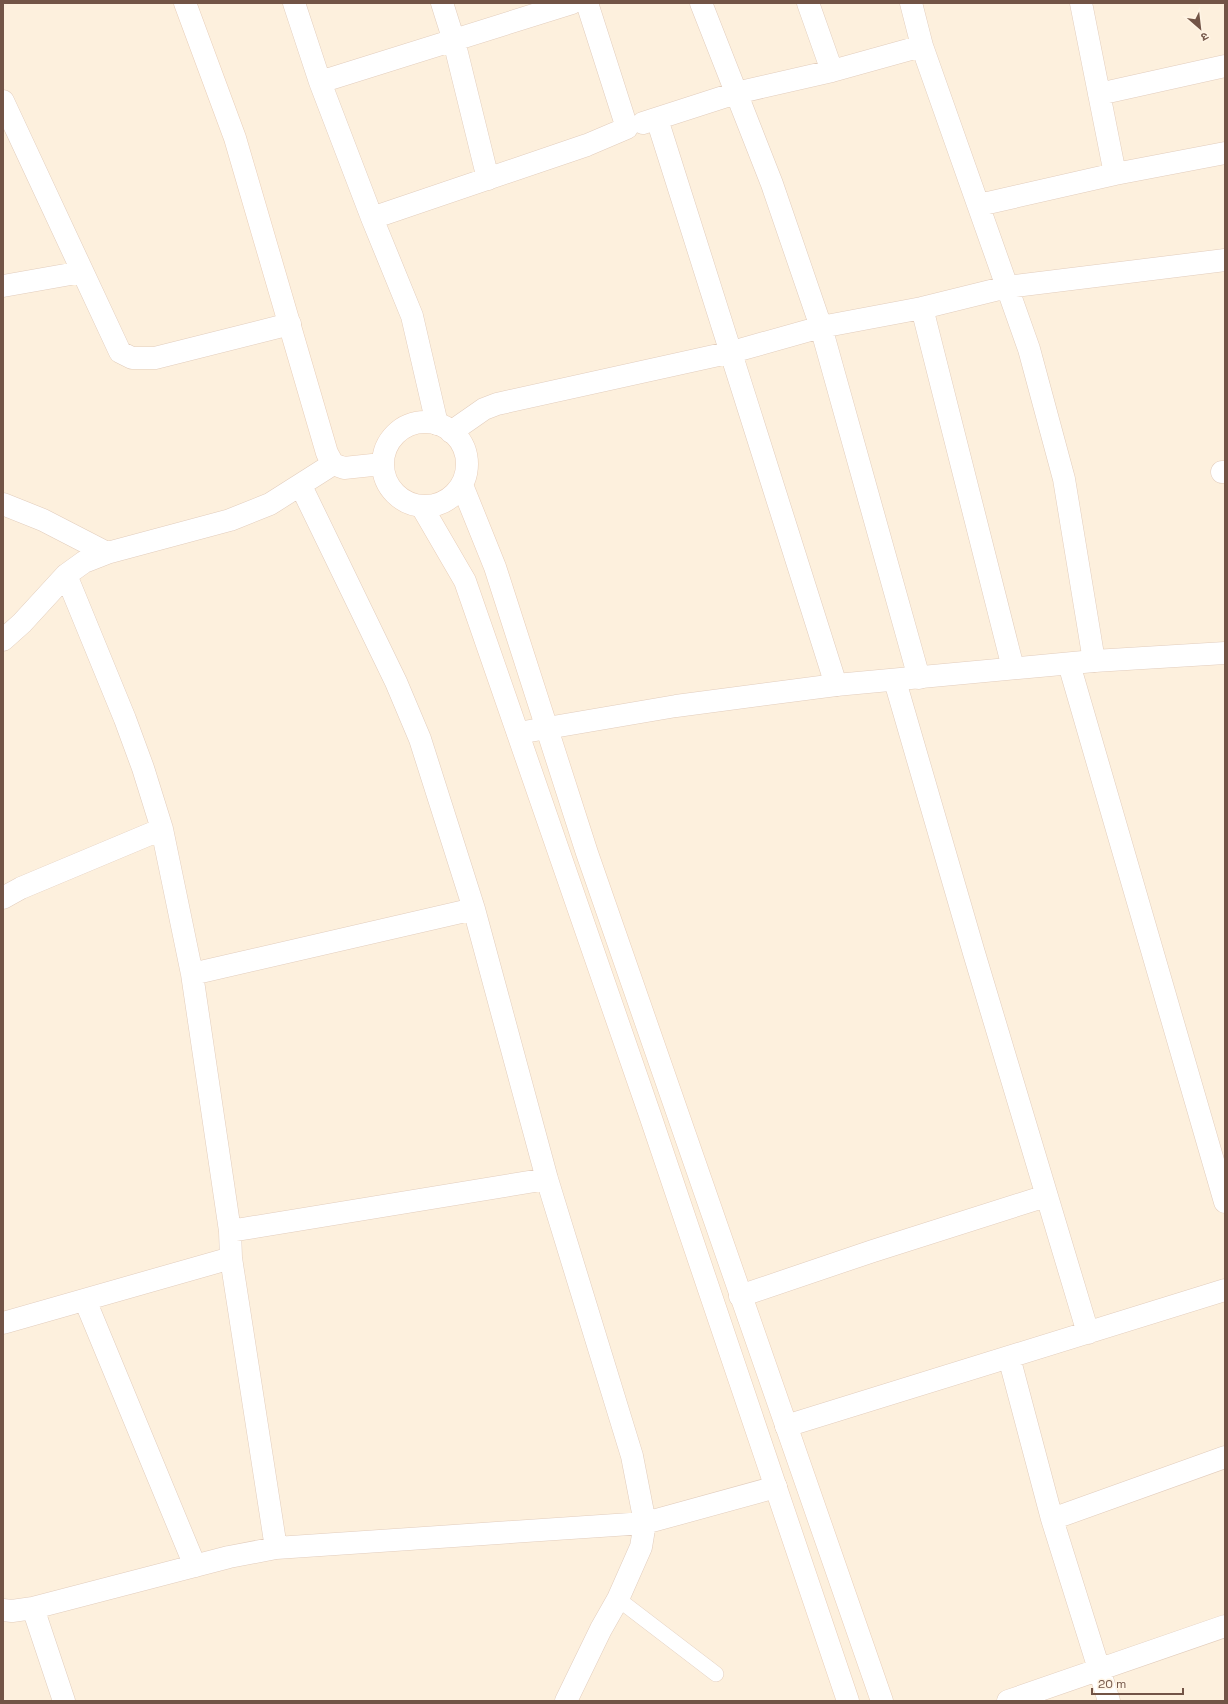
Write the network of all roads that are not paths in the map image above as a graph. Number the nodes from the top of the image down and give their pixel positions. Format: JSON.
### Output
{"nodes":[{"id":1,"x":185,"y":3,"type":"edge"},
{"id":2,"x":294,"y":3,"type":"edge"},
{"id":3,"x":442,"y":3,"type":"edge"},
{"id":4,"x":572,"y":3,"type":"edge"},
{"id":5,"x":586,"y":3,"type":"edge"},
{"id":6,"x":701,"y":3,"type":"edge"},
{"id":7,"x":808,"y":3,"type":"edge"},
{"id":8,"x":911,"y":3,"type":"edge"},
{"id":9,"x":1081,"y":3,"type":"edge"},
{"id":10,"x":454,"y":41,"type":"junction"},
{"id":11,"x":922,"y":46,"type":"junction"},
{"id":12,"x":1225,"y":66,"type":"edge"},
{"id":13,"x":832,"y":71,"type":"junction"},
{"id":14,"x":320,"y":82,"type":"junction"},
{"id":15,"x":736,"y":93,"type":"junction"},
{"id":16,"x":1099,"y":94,"type":"junction"},
{"id":17,"x":4,"y":105,"type":"edge"},
{"id":18,"x":657,"y":119,"type":"junction"},
{"id":19,"x":627,"y":128,"type":"junction"},
{"id":20,"x":1225,"y":153,"type":"edge"},
{"id":21,"x":1114,"y":174,"type":"junction"},
{"id":22,"x":488,"y":180,"type":"junction"},
{"id":23,"x":979,"y":205,"type":"junction"},
{"id":24,"x":372,"y":218,"type":"junction"},
{"id":25,"x":1225,"y":260,"type":"edge"},
{"id":26,"x":82,"y":272,"type":"junction"},
{"id":27,"x":3,"y":286,"type":"edge"},
{"id":28,"x":1007,"y":287,"type":"junction"},
{"id":29,"x":922,"y":308,"type":"junction"},
{"id":30,"x":290,"y":324,"type":"junction"},
{"id":31,"x":821,"y":327,"type":"junction"},
{"id":32,"x":732,"y":352,"type":"junction"},
{"id":33,"x":444,"y":428,"type":"junction"},
{"id":34,"x":333,"y":464,"type":"junction"},
{"id":35,"x":382,"y":464,"type":"junction"},
{"id":36,"x":462,"y":485,"type":"junction"},
{"id":37,"x":301,"y":486,"type":"junction"},
{"id":38,"x":3,"y":504,"type":"edge"},
{"id":39,"x":422,"y":506,"type":"junction"},
{"id":40,"x":107,"y":553,"type":"junction"},
{"id":41,"x":66,"y":575,"type":"junction"},
{"id":42,"x":3,"y":640,"type":"edge"},
{"id":43,"x":1225,"y":653,"type":"edge"},
{"id":44,"x":1094,"y":661,"type":"junction"},
{"id":45,"x":1069,"y":664,"type":"junction"},
{"id":46,"x":1013,"y":668,"type":"junction"},
{"id":47,"x":919,"y":678,"type":"junction"},
{"id":48,"x":895,"y":681,"type":"junction"},
{"id":49,"x":836,"y":685,"type":"junction"},
{"id":50,"x":547,"y":727,"type":"junction"},
{"id":51,"x":518,"y":733,"type":"junction"},
{"id":52,"x":162,"y":829,"type":"junction"},
{"id":53,"x":3,"y":898,"type":"edge"},
{"id":54,"x":474,"y":909,"type":"junction"},
{"id":55,"x":192,"y":974,"type":"junction"},
{"id":56,"x":547,"y":1179,"type":"junction"},
{"id":57,"x":1046,"y":1196,"type":"junction"},
{"id":58,"x":1225,"y":1202,"type":"edge"},
{"id":59,"x":230,"y":1231,"type":"junction"},
{"id":60,"x":231,"y":1258,"type":"junction"},
{"id":61,"x":1225,"y":1290,"type":"edge"},
{"id":62,"x":740,"y":1296,"type":"junction"},
{"id":63,"x":85,"y":1300,"type":"junction"},
{"id":64,"x":3,"y":1323,"type":"edge"},
{"id":65,"x":1088,"y":1333,"type":"junction"},
{"id":66,"x":1009,"y":1357,"type":"junction"},
{"id":67,"x":786,"y":1426,"type":"junction"},
{"id":68,"x":1225,"y":1457,"type":"edge"},
{"id":69,"x":776,"y":1486,"type":"junction"},
{"id":70,"x":1052,"y":1519,"type":"junction"},
{"id":71,"x":645,"y":1523,"type":"junction"},
{"id":72,"x":276,"y":1548,"type":"junction"},
{"id":73,"x":195,"y":1566,"type":"junction"},
{"id":74,"x":618,"y":1599,"type":"junction"},
{"id":75,"x":33,"y":1608,"type":"junction"},
{"id":76,"x":3,"y":1610,"type":"edge"},
{"id":77,"x":1225,"y":1626,"type":"edge"},
{"id":78,"x":1099,"y":1669,"type":"junction"},
{"id":79,"x":716,"y":1674,"type":"dead end"},
{"id":80,"x":64,"y":1701,"type":"edge"},
{"id":81,"x":566,"y":1701,"type":"edge"},
{"id":82,"x":848,"y":1701,"type":"edge"},
{"id":83,"x":882,"y":1701,"type":"edge"},
{"id":84,"x":1008,"y":1701,"type":"edge"},
{"id":85,"x":1109,"y":1701,"type":"edge"}],
"edges":[{"from":1,"to":30,"type":"street"},
{"from":2,"to":14,"type":"street"},
{"from":3,"to":10,"type":"street"},
{"from":4,"to":10,"type":"street"},
{"from":5,"to":19,"type":"street"},
{"from":6,"to":15,"type":"street"},
{"from":7,"to":13,"type":"street"},
{"from":8,"to":11,"type":"street"},
{"from":9,"to":16,"type":"street"},
{"from":10,"to":14,"type":"street"},
{"from":10,"to":22,"type":"street"},
{"from":11,"to":13,"type":"street"},
{"from":11,"to":23,"type":"street"},
{"from":12,"to":16,"type":"street"},
{"from":13,"to":15,"type":"street"},
{"from":14,"to":24,"type":"street"},
{"from":15,"to":18,"type":"street"},
{"from":15,"to":31,"type":"street"},
{"from":16,"to":21,"type":"street"},
{"from":17,"to":26,"type":"street"},
{"from":18,"to":19,"type":"street"},
{"from":18,"to":32,"type":"street"},
{"from":19,"to":22,"type":"street"},
{"from":20,"to":21,"type":"street"},
{"from":21,"to":23,"type":"street"},
{"from":22,"to":24,"type":"street"},
{"from":23,"to":28,"type":"street"},
{"from":24,"to":33,"type":"street"},
{"from":25,"to":28,"type":"street"},
{"from":26,"to":27,"type":"street"},
{"from":26,"to":30,"type":"street"},
{"from":28,"to":29,"type":"street"},
{"from":28,"to":44,"type":"street"},
{"from":29,"to":31,"type":"street"},
{"from":29,"to":46,"type":"street"},
{"from":30,"to":34,"type":"street"},
{"from":31,"to":32,"type":"street"},
{"from":31,"to":47,"type":"street"},
{"from":32,"to":33,"type":"street"},
{"from":32,"to":49,"type":"street"},
{"from":33,"to":35,"type":"street"},
{"from":33,"to":36,"type":"street"},
{"from":34,"to":35,"type":"street"},
{"from":34,"to":37,"type":"street"},
{"from":35,"to":39,"type":"street"},
{"from":36,"to":39,"type":"street"},
{"from":36,"to":50,"type":"street"},
{"from":37,"to":40,"type":"street"},
{"from":37,"to":54,"type":"street"},
{"from":38,"to":40,"type":"street"},
{"from":39,"to":51,"type":"street"},
{"from":40,"to":41,"type":"street"},
{"from":41,"to":42,"type":"street"},
{"from":41,"to":52,"type":"street"},
{"from":43,"to":44,"type":"street"},
{"from":44,"to":45,"type":"street"},
{"from":45,"to":46,"type":"street"},
{"from":45,"to":58,"type":"street"},
{"from":46,"to":47,"type":"street"},
{"from":47,"to":48,"type":"street"},
{"from":48,"to":49,"type":"street"},
{"from":48,"to":57,"type":"street"},
{"from":49,"to":50,"type":"street"},
{"from":50,"to":51,"type":"street"},
{"from":50,"to":62,"type":"street"},
{"from":51,"to":69,"type":"street"},
{"from":52,"to":53,"type":"street"},
{"from":52,"to":55,"type":"street"},
{"from":54,"to":55,"type":"street"},
{"from":54,"to":56,"type":"street"},
{"from":55,"to":59,"type":"street"},
{"from":56,"to":59,"type":"street"},
{"from":56,"to":71,"type":"street"},
{"from":57,"to":62,"type":"street"},
{"from":57,"to":65,"type":"street"},
{"from":59,"to":60,"type":"street"},
{"from":60,"to":63,"type":"street"},
{"from":60,"to":72,"type":"street"},
{"from":61,"to":65,"type":"street"},
{"from":62,"to":67,"type":"street"},
{"from":63,"to":64,"type":"street"},
{"from":63,"to":73,"type":"street"},
{"from":65,"to":66,"type":"street"},
{"from":66,"to":67,"type":"street"},
{"from":66,"to":70,"type":"street"},
{"from":67,"to":83,"type":"street"},
{"from":68,"to":70,"type":"street"},
{"from":69,"to":71,"type":"street"},
{"from":69,"to":82,"type":"street"},
{"from":70,"to":78,"type":"street"},
{"from":71,"to":72,"type":"street"},
{"from":71,"to":74,"type":"street"},
{"from":72,"to":73,"type":"street"},
{"from":73,"to":75,"type":"street"},
{"from":74,"to":79,"type":"lane"},
{"from":74,"to":81,"type":"street"},
{"from":75,"to":76,"type":"street"},
{"from":75,"to":80,"type":"street"},
{"from":77,"to":78,"type":"street"},
{"from":78,"to":84,"type":"street"},
{"from":78,"to":85,"type":"street"}]}
